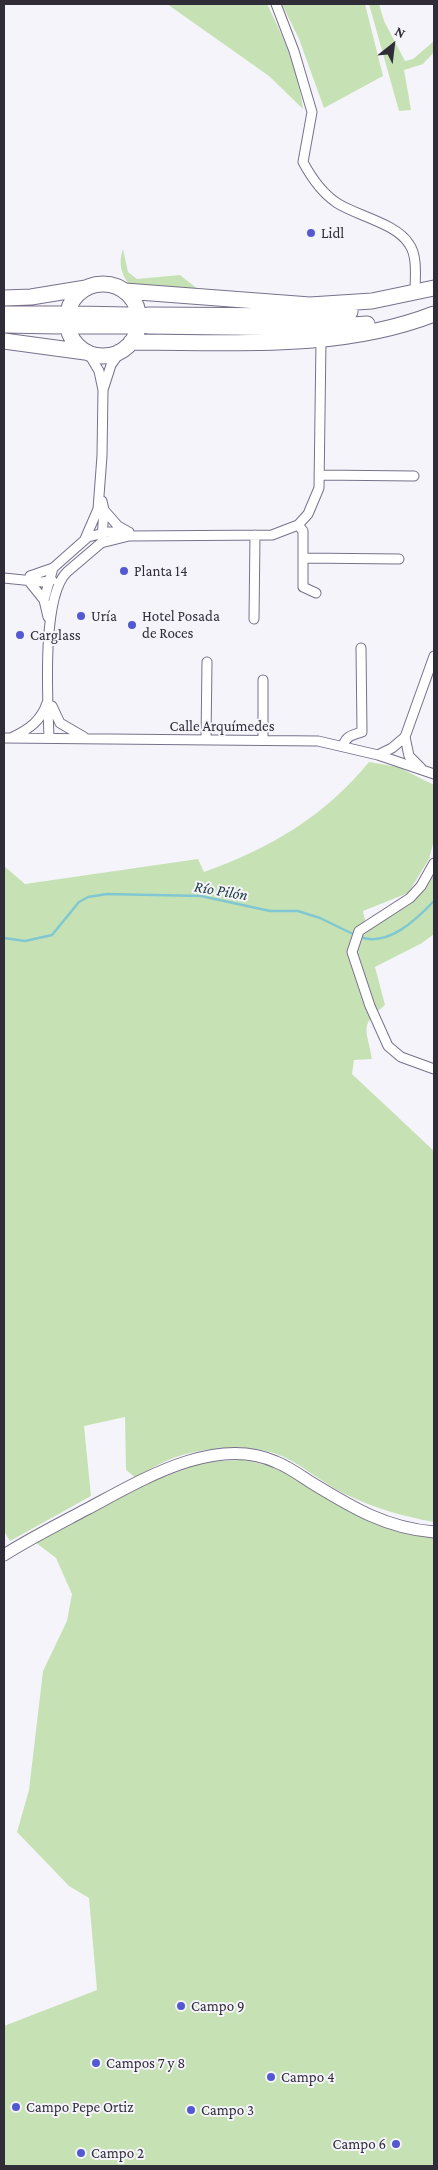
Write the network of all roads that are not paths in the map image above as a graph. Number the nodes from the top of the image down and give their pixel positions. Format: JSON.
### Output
{"nodes":[{"id":1,"x":276,"y":4,"type":"edge"},
{"id":2,"x":88,"y":288,"type":"junction"},
{"id":3,"x":434,"y":288,"type":"edge"},
{"id":4,"x":125,"y":291,"type":"junction"},
{"id":5,"x":415,"y":293,"type":"junction"},
{"id":6,"x":434,"y":294,"type":"edge"},
{"id":7,"x":4,"y":298,"type":"edge"},
{"id":8,"x":434,"y":308,"type":"edge"},
{"id":9,"x":4,"y":314,"type":"edge"},
{"id":10,"x":434,"y":314,"type":"edge"},
{"id":11,"x":77,"y":320,"type":"dead end"},
{"id":12,"x":128,"y":321,"type":"dead end"},
{"id":13,"x":4,"y":325,"type":"edge"},
{"id":14,"x":321,"y":340,"type":"junction"},
{"id":15,"x":4,"y":341,"type":"edge"},
{"id":16,"x":126,"y":347,"type":"junction"},
{"id":17,"x":87,"y":353,"type":"junction"},
{"id":18,"x":103,"y":390,"type":"junction"},
{"id":19,"x":319,"y":475,"type":"junction"},
{"id":20,"x":414,"y":476,"type":"dead end"},
{"id":21,"x":101,"y":510,"type":"junction"},
{"id":22,"x":298,"y":525,"type":"junction"},
{"id":23,"x":103,"y":533,"type":"junction"},
{"id":24,"x":133,"y":533,"type":"junction"},
{"id":25,"x":255,"y":535,"type":"junction"},
{"id":26,"x":85,"y":540,"type":"junction"},
{"id":27,"x":105,"y":542,"type":"junction"},
{"id":28,"x":303,"y":558,"type":"junction"},
{"id":29,"x":399,"y":559,"type":"dead end"},
{"id":30,"x":54,"y":568,"type":"junction"},
{"id":31,"x":62,"y":577,"type":"junction"},
{"id":32,"x":4,"y":578,"type":"edge"},
{"id":33,"x":26,"y":578,"type":"junction"},
{"id":34,"x":49,"y":580,"type":"junction"},
{"id":35,"x":316,"y":592,"type":"dead end"},
{"id":36,"x":44,"y":600,"type":"junction"},
{"id":37,"x":52,"y":608,"type":"junction"},
{"id":38,"x":49,"y":620,"type":"junction"},
{"id":39,"x":254,"y":620,"type":"dead end"},
{"id":40,"x":361,"y":648,"type":"dead end"},
{"id":41,"x":434,"y":656,"type":"edge"},
{"id":42,"x":207,"y":662,"type":"dead end"},
{"id":43,"x":263,"y":680,"type":"dead end"},
{"id":44,"x":49,"y":698,"type":"junction"},
{"id":45,"x":405,"y":737,"type":"junction"},
{"id":46,"x":7,"y":738,"type":"edge"},
{"id":47,"x":49,"y":738,"type":"junction"},
{"id":48,"x":91,"y":739,"type":"junction"},
{"id":49,"x":206,"y":740,"type":"junction"},
{"id":50,"x":263,"y":740,"type":"junction"},
{"id":51,"x":343,"y":746,"type":"junction"},
{"id":52,"x":378,"y":755,"type":"junction"},
{"id":53,"x":425,"y":773,"type":"junction"},
{"id":54,"x":434,"y":774,"type":"edge"},
{"id":55,"x":434,"y":863,"type":"edge"},
{"id":56,"x":434,"y":1070,"type":"edge"},
{"id":57,"x":434,"y":1532,"type":"edge"},
{"id":58,"x":4,"y":1555,"type":"edge"}],
"edges":[{"from":1,"to":5,"type":"street"},
{"from":2,"to":4,"type":"highway"},
{"from":2,"to":7,"type":"highway"},
{"from":2,"to":17,"type":"highway"},
{"from":3,"to":5,"type":"highway"},
{"from":4,"to":5,"type":"highway"},
{"from":4,"to":16,"type":"highway"},
{"from":6,"to":8,"type":"highway"},
{"from":9,"to":13,"type":"highway"},
{"from":10,"to":14,"type":"highway"},
{"from":11,"to":12,"type":"highway"},
{"from":14,"to":16,"type":"highway"},
{"from":14,"to":19,"type":"street"},
{"from":15,"to":17,"type":"highway"},
{"from":16,"to":17,"type":"highway"},
{"from":16,"to":18,"type":"street"},
{"from":17,"to":18,"type":"street"},
{"from":18,"to":21,"type":"street"},
{"from":19,"to":20,"type":"street"},
{"from":19,"to":22,"type":"street"},
{"from":21,"to":23,"type":"street"},
{"from":21,"to":24,"type":"street"},
{"from":21,"to":26,"type":"street"},
{"from":22,"to":25,"type":"street"},
{"from":22,"to":28,"type":"street"},
{"from":23,"to":24,"type":"street"},
{"from":23,"to":26,"type":"street"},
{"from":23,"to":27,"type":"street"},
{"from":24,"to":25,"type":"street"},
{"from":24,"to":27,"type":"street"},
{"from":25,"to":39,"type":"street"},
{"from":26,"to":30,"type":"street"},
{"from":27,"to":31,"type":"street"},
{"from":28,"to":29,"type":"street"},
{"from":28,"to":35,"type":"street"},
{"from":30,"to":33,"type":"street"},
{"from":30,"to":34,"type":"street"},
{"from":31,"to":34,"type":"street"},
{"from":31,"to":37,"type":"street"},
{"from":32,"to":33,"type":"street"},
{"from":33,"to":34,"type":"street"},
{"from":33,"to":36,"type":"street"},
{"from":34,"to":36,"type":"street"},
{"from":34,"to":37,"type":"street"},
{"from":36,"to":38,"type":"street"},
{"from":37,"to":38,"type":"street"},
{"from":38,"to":44,"type":"street"},
{"from":40,"to":51,"type":"street"},
{"from":41,"to":45,"type":"street"},
{"from":42,"to":49,"type":"street"},
{"from":43,"to":50,"type":"street"},
{"from":44,"to":46,"type":"street"},
{"from":44,"to":47,"type":"street"},
{"from":44,"to":48,"type":"street"},
{"from":45,"to":52,"type":"street"},
{"from":45,"to":53,"type":"street"},
{"from":46,"to":47,"type":"street","name":"Calle Arquímedes"},
{"from":47,"to":48,"type":"street","name":"Calle Arquímedes"},
{"from":48,"to":49,"type":"street","name":"Calle Arquímedes"},
{"from":49,"to":50,"type":"street","name":"Calle Arquímedes"},
{"from":50,"to":51,"type":"street","name":"Calle Arquímedes"},
{"from":51,"to":52,"type":"street","name":"Calle Arquímedes"},
{"from":52,"to":53,"type":"street","name":"Calle Arquímedes"},
{"from":53,"to":54,"type":"street","name":"Calle Arquímedes"},
{"from":55,"to":56,"type":"street"},
{"from":57,"to":58,"type":"street"}]}
